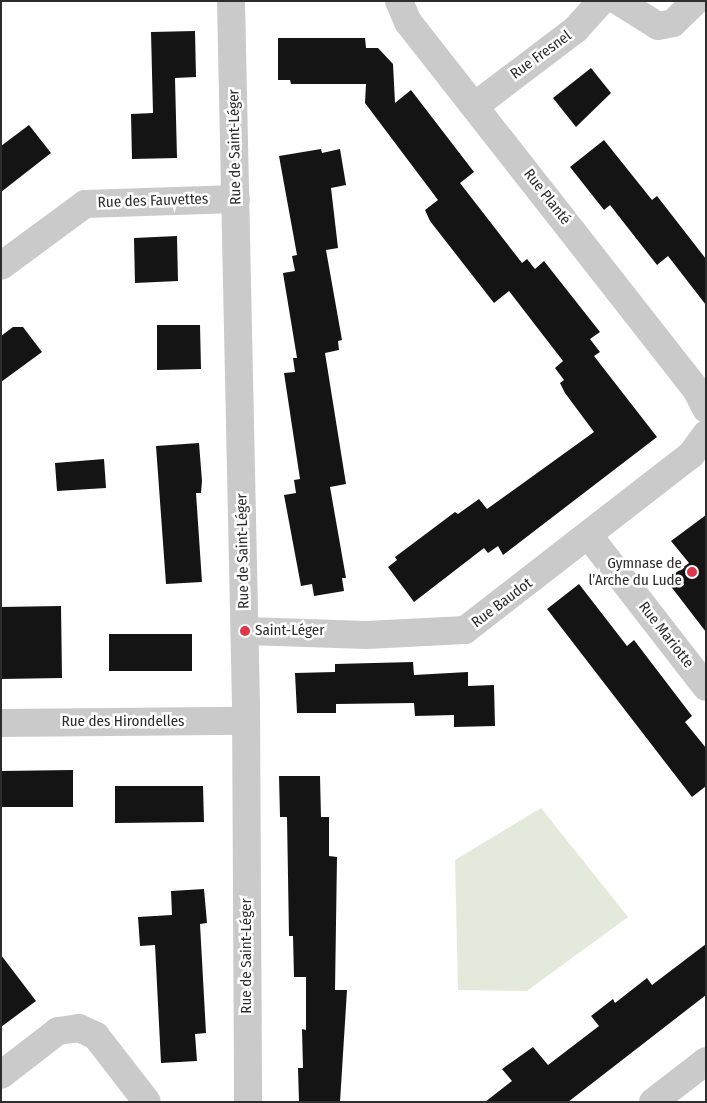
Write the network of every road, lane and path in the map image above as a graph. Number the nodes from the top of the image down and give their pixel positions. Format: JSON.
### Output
{"nodes":[{"id":1,"x":231,"y":1,"type":"edge"},
{"id":2,"x":399,"y":1,"type":"edge"},
{"id":3,"x":601,"y":1,"type":"edge"},
{"id":4,"x":618,"y":1,"type":"edge"},
{"id":5,"x":696,"y":1,"type":"edge"},
{"id":6,"x":476,"y":105,"type":"junction"},
{"id":7,"x":236,"y":199,"type":"junction"},
{"id":8,"x":1,"y":266,"type":"edge"},
{"id":9,"x":703,"y":395,"type":"edge"},
{"id":10,"x":706,"y":434,"type":"edge"},
{"id":11,"x":589,"y":536,"type":"junction"},
{"id":12,"x":244,"y":631,"type":"junction"},
{"id":13,"x":706,"y":687,"type":"edge"},
{"id":14,"x":246,"y":721,"type":"junction"},
{"id":15,"x":1,"y":723,"type":"edge"},
{"id":16,"x":706,"y":1061,"type":"edge"},
{"id":17,"x":1,"y":1075,"type":"edge"},
{"id":18,"x":663,"y":1099,"type":"edge"},
{"id":19,"x":146,"y":1102,"type":"edge"},
{"id":20,"x":248,"y":1102,"type":"edge"}],
"edges":[{"from":1,"to":7,"type":"street","name":"Rue de Saint-Léger"},
{"from":2,"to":6,"type":"street","name":"Rue Planté"},
{"from":3,"to":6,"type":"street","name":"Rue Fresnel"},
{"from":4,"to":5,"type":"street"},
{"from":6,"to":9,"type":"street","name":"Rue Planté"},
{"from":7,"to":8,"type":"street","name":"Rue des Fauvettes"},
{"from":7,"to":12,"type":"street","name":"Rue de Saint-Léger"},
{"from":10,"to":11,"type":"street","name":"Rue Baudot"},
{"from":11,"to":12,"type":"street","name":"Rue Baudot"},
{"from":11,"to":13,"type":"street","name":"Rue Mariotte"},
{"from":12,"to":14,"type":"street","name":"Rue de Saint-Léger"},
{"from":14,"to":15,"type":"street","name":"Rue des Hirondelles"},
{"from":14,"to":20,"type":"street","name":"Rue de Saint-Léger"},
{"from":16,"to":18,"type":"street"},
{"from":17,"to":19,"type":"street"}]}
